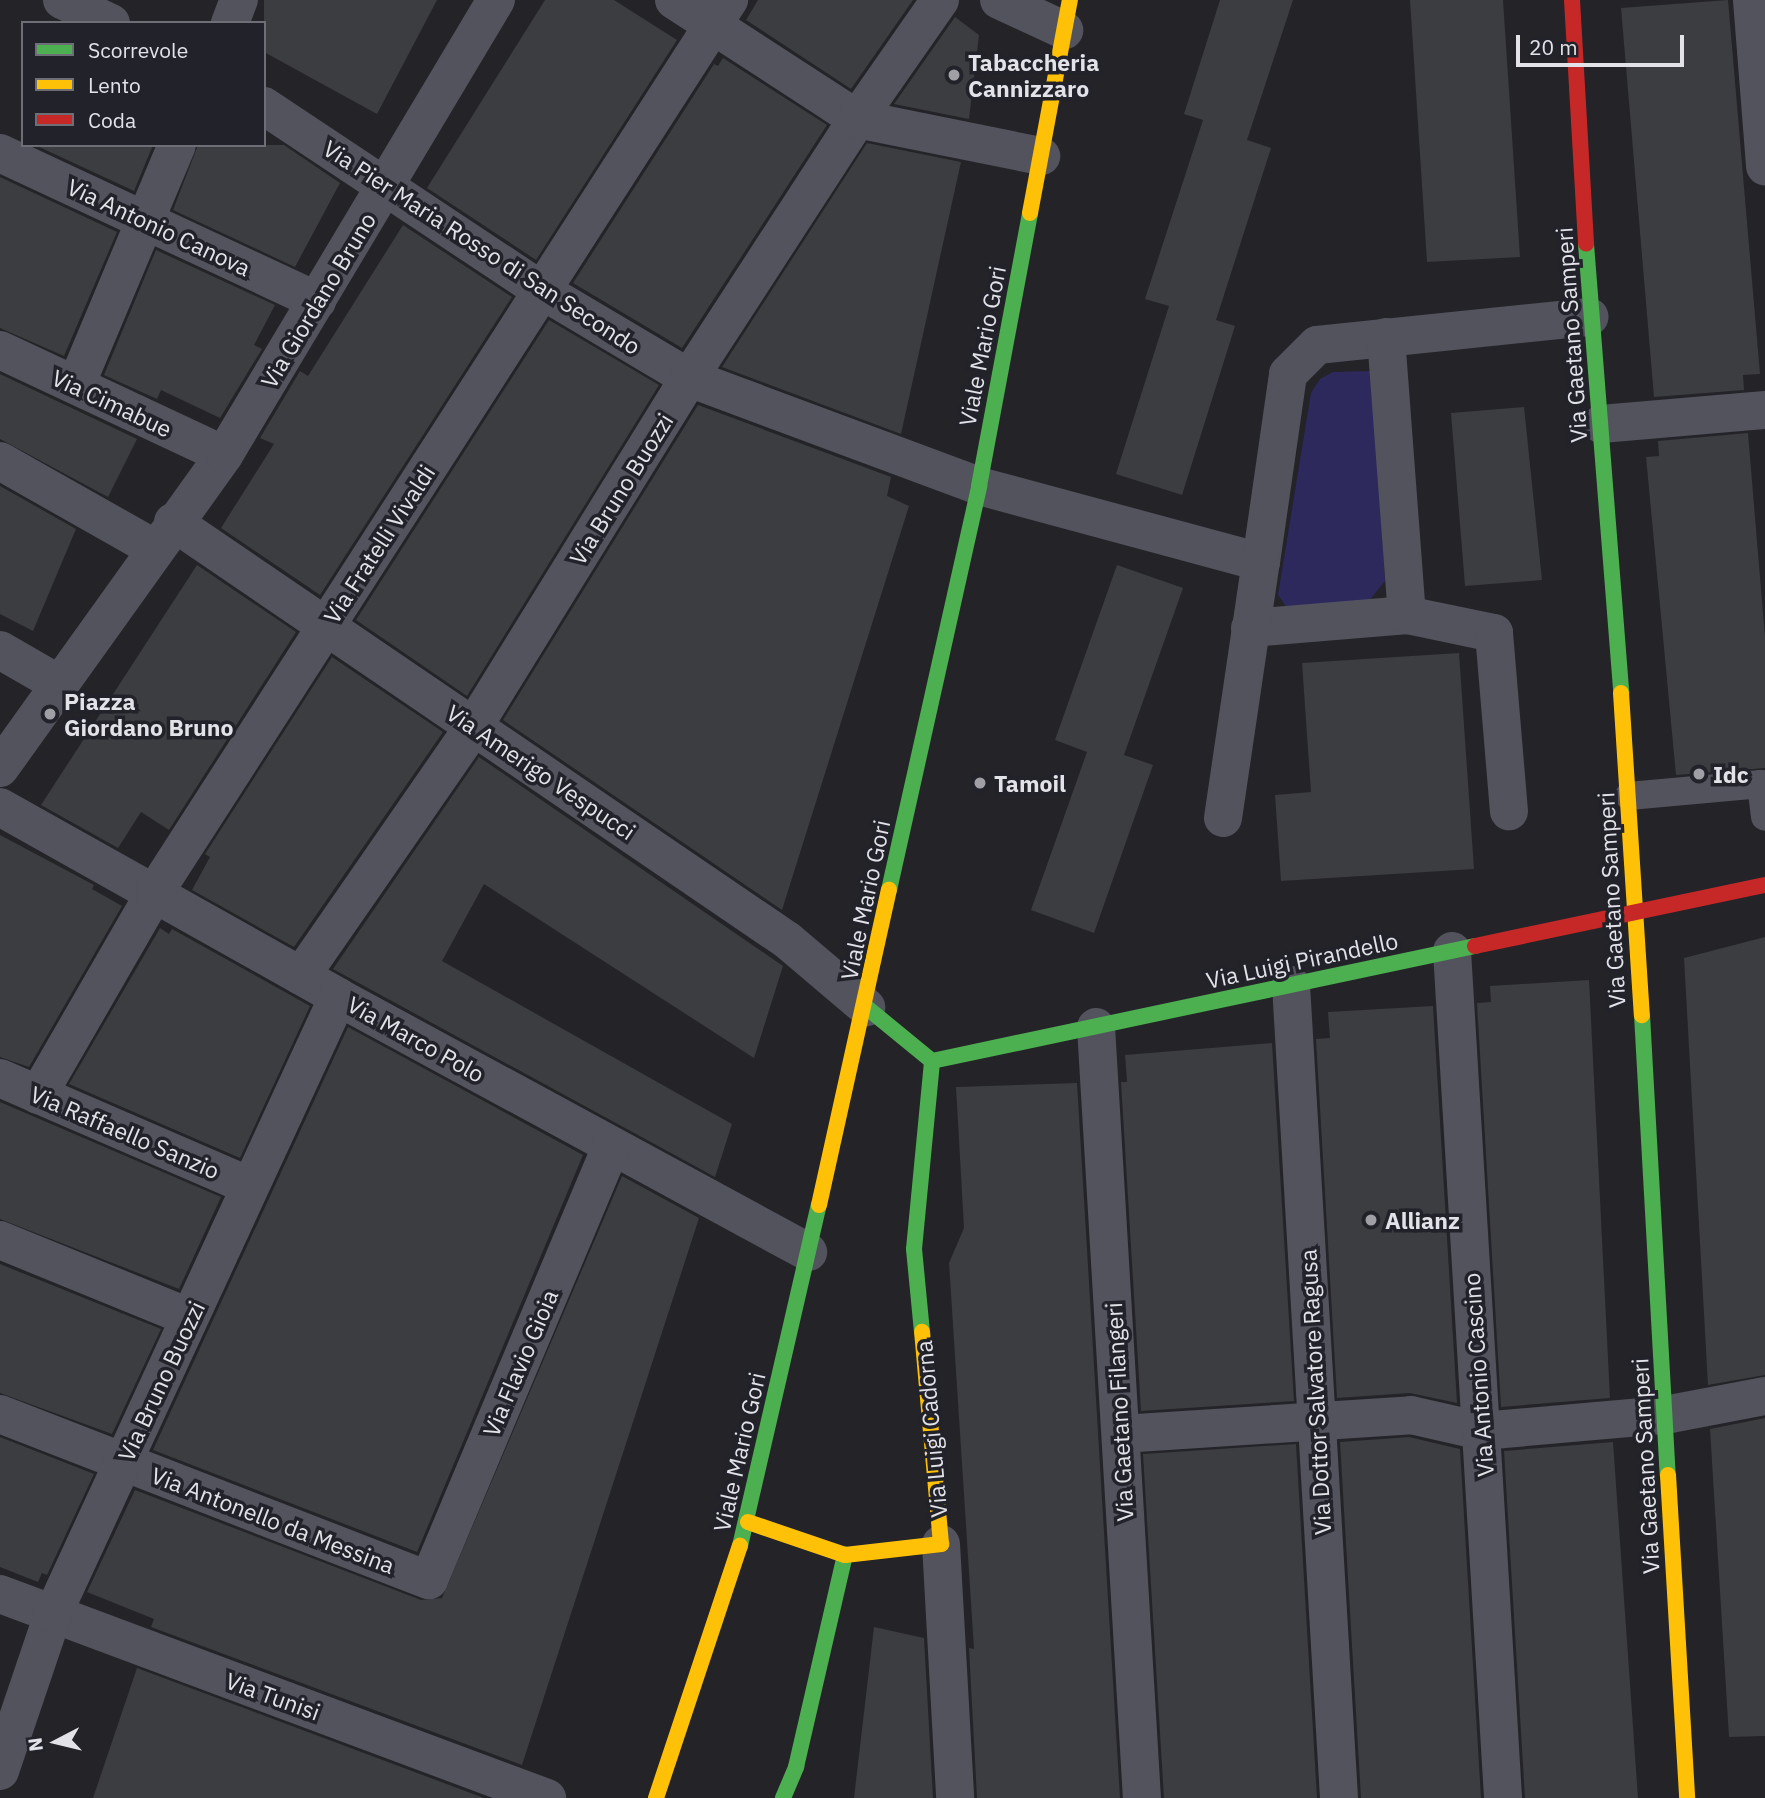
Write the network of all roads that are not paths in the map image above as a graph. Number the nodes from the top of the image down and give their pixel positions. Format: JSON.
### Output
{"nodes":[{"id":1,"x":62,"y":0,"type":"edge"},
{"id":2,"x":239,"y":0,"type":"edge"},
{"id":3,"x":496,"y":0,"type":"edge"},
{"id":4,"x":674,"y":0,"type":"edge"},
{"id":5,"x":940,"y":0,"type":"edge"},
{"id":6,"x":999,"y":0,"type":"edge"},
{"id":7,"x":1572,"y":0,"type":"edge"},
{"id":8,"x":1752,"y":0,"type":"edge"},
{"id":9,"x":721,"y":13,"type":"edge"},
{"id":10,"x":1067,"y":15,"type":"edge"},
{"id":11,"x":107,"y":21,"type":"edge"},
{"id":12,"x":231,"y":21,"type":"edge"},
{"id":13,"x":266,"y":107,"type":"edge"},
{"id":14,"x":856,"y":119,"type":"junction"},
{"id":15,"x":176,"y":147,"type":"edge"},
{"id":16,"x":0,"y":153,"type":"edge"},
{"id":17,"x":1041,"y":156,"type":"junction"},
{"id":18,"x":1765,"y":166,"type":"edge"},
{"id":19,"x":386,"y":187,"type":"junction"},
{"id":20,"x":146,"y":219,"type":"junction"},
{"id":21,"x":541,"y":290,"type":"junction"},
{"id":22,"x":317,"y":301,"type":"junction"},
{"id":23,"x":1590,"y":317,"type":"junction"},
{"id":24,"x":1386,"y":337,"type":"junction"},
{"id":25,"x":0,"y":350,"type":"edge"},
{"id":26,"x":690,"y":378,"type":"junction"},
{"id":27,"x":76,"y":385,"type":"junction"},
{"id":28,"x":1765,"y":410,"type":"edge"},
{"id":29,"x":1601,"y":424,"type":"junction"},
{"id":30,"x":224,"y":455,"type":"junction"},
{"id":31,"x":0,"y":460,"type":"edge"},
{"id":32,"x":979,"y":486,"type":"junction"},
{"id":33,"x":164,"y":535,"type":"junction"},
{"id":34,"x":1261,"y":562,"type":"junction"},
{"id":35,"x":1406,"y":615,"type":"junction"},
{"id":36,"x":327,"y":625,"type":"junction"},
{"id":37,"x":1250,"y":628,"type":"junction"},
{"id":38,"x":0,"y":650,"type":"edge"},
{"id":39,"x":59,"y":684,"type":"junction"},
{"id":40,"x":474,"y":726,"type":"junction"},
{"id":41,"x":0,"y":768,"type":"edge"},
{"id":42,"x":1629,"y":796,"type":"junction"},
{"id":43,"x":1509,"y":811,"type":"dead end"},
{"id":44,"x":13,"y":814,"type":"edge"},
{"id":45,"x":1765,"y":817,"type":"edge"},
{"id":46,"x":1223,"y":818,"type":"dead end"},
{"id":47,"x":1765,"y":885,"type":"edge"},
{"id":48,"x":155,"y":892,"type":"junction"},
{"id":49,"x":1633,"y":913,"type":"junction"},
{"id":50,"x":1452,"y":951,"type":"junction"},
{"id":51,"x":301,"y":976,"type":"junction"},
{"id":52,"x":1291,"y":985,"type":"junction"},
{"id":53,"x":338,"y":997,"type":"junction"},
{"id":54,"x":866,"y":1007,"type":"junction"},
{"id":55,"x":1096,"y":1027,"type":"junction"},
{"id":56,"x":932,"y":1061,"type":"junction"},
{"id":57,"x":0,"y":1078,"type":"edge"},
{"id":58,"x":38,"y":1095,"type":"junction"},
{"id":59,"x":611,"y":1146,"type":"junction"},
{"id":60,"x":250,"y":1186,"type":"junction"},
{"id":61,"x":0,"y":1240,"type":"edge"},
{"id":62,"x":808,"y":1252,"type":"junction"},
{"id":63,"x":189,"y":1317,"type":"junction"},
{"id":64,"x":1765,"y":1396,"type":"edge"},
{"id":65,"x":0,"y":1415,"type":"edge"},
{"id":66,"x":1665,"y":1415,"type":"junction"},
{"id":67,"x":1317,"y":1422,"type":"junction"},
{"id":68,"x":1481,"y":1431,"type":"junction"},
{"id":69,"x":1121,"y":1434,"type":"junction"},
{"id":70,"x":123,"y":1462,"type":"junction"},
{"id":71,"x":748,"y":1522,"type":"junction"},
{"id":72,"x":941,"y":1544,"type":"junction"},
{"id":73,"x":845,"y":1555,"type":"junction"},
{"id":74,"x":429,"y":1580,"type":"joint"},
{"id":75,"x":0,"y":1594,"type":"edge"},
{"id":76,"x":53,"y":1614,"type":"junction"},
{"id":77,"x":0,"y":1771,"type":"edge"},
{"id":78,"x":547,"y":1798,"type":"edge"},
{"id":79,"x":656,"y":1798,"type":"edge"},
{"id":80,"x":783,"y":1798,"type":"edge"},
{"id":81,"x":955,"y":1798,"type":"edge"},
{"id":82,"x":1142,"y":1798,"type":"edge"},
{"id":83,"x":1339,"y":1798,"type":"edge"},
{"id":84,"x":1503,"y":1798,"type":"edge"},
{"id":85,"x":1687,"y":1798,"type":"edge"}],
"edges":[{"from":1,"to":11,"type":"street"},
{"from":2,"to":12,"type":"street"},
{"from":3,"to":19,"type":"street","name":"Via Giordano Bruno"},
{"from":4,"to":9,"type":"street"},
{"from":5,"to":14,"type":"street","name":"Via Bruno Buozzi"},
{"from":6,"to":10,"type":"street"},
{"from":7,"to":23,"type":"main road","name":"Via Gaetano Samperi"},
{"from":8,"to":18,"type":"street"},
{"from":9,"to":14,"type":"street"},
{"from":9,"to":21,"type":"street","name":"Via Fratelli Vivaldi"},
{"from":10,"to":17,"type":"main road","name":"Viale Mario Gori"},
{"from":13,"to":19,"type":"street","name":"Via Pier Maria Rosso di San Secondo"},
{"from":14,"to":17,"type":"street"},
{"from":14,"to":26,"type":"street","name":"Via Bruno Buozzi"},
{"from":15,"to":20,"type":"street"},
{"from":16,"to":20,"type":"street","name":"Via Antonio Canova"},
{"from":17,"to":32,"type":"main road","name":"Viale Mario Gori"},
{"from":19,"to":21,"type":"street","name":"Via Pier Maria Rosso di San Secondo"},
{"from":19,"to":22,"type":"street","name":"Via Giordano Bruno"},
{"from":20,"to":22,"type":"street","name":"Via Antonio Canova"},
{"from":20,"to":27,"type":"street"},
{"from":21,"to":26,"type":"street","name":"Via Pier Maria Rosso di San Secondo"},
{"from":21,"to":36,"type":"street","name":"Via Fratelli Vivaldi"},
{"from":22,"to":30,"type":"street","name":"Via Giordano Bruno"},
{"from":23,"to":24,"type":"street"},
{"from":23,"to":29,"type":"main road","name":"Via Gaetano Samperi"},
{"from":24,"to":34,"type":"street"},
{"from":24,"to":35,"type":"street"},
{"from":25,"to":27,"type":"street","name":"Via Cimabue"},
{"from":26,"to":32,"type":"street","name":"Via Pier Maria Rosso di San Secondo"},
{"from":26,"to":40,"type":"street","name":"Via Bruno Buozzi"},
{"from":27,"to":30,"type":"street","name":"Via Cimabue"},
{"from":28,"to":29,"type":"street"},
{"from":29,"to":42,"type":"main road","name":"Via Gaetano Samperi"},
{"from":30,"to":33,"type":"street","name":"Via Giordano Bruno"},
{"from":31,"to":33,"type":"street","name":"Via Amerigo Vespucci"},
{"from":32,"to":34,"type":"street","name":"Via Pier Maria Rosso di San Secondo"},
{"from":32,"to":54,"type":"main road","name":"Viale Mario Gori"},
{"from":33,"to":36,"type":"street","name":"Via Amerigo Vespucci"},
{"from":33,"to":39,"type":"street","name":"Via Giordano Bruno"},
{"from":34,"to":37,"type":"street"},
{"from":35,"to":37,"type":"street"},
{"from":35,"to":43,"type":"street"},
{"from":36,"to":40,"type":"street","name":"Via Amerigo Vespucci"},
{"from":36,"to":48,"type":"street","name":"Via Fratelli Vivaldi"},
{"from":37,"to":46,"type":"street"},
{"from":38,"to":39,"type":"street"},
{"from":39,"to":41,"type":"street","name":"Via Giordano Bruno"},
{"from":40,"to":51,"type":"street","name":"Via Bruno Buozzi"},
{"from":40,"to":54,"type":"street","name":"Via Amerigo Vespucci"},
{"from":42,"to":45,"type":"lane"},
{"from":42,"to":49,"type":"main road","name":"Via Gaetano Samperi"},
{"from":44,"to":48,"type":"street","name":"Via Marco Polo"},
{"from":47,"to":49,"type":"main road","name":"Via Luigi Pirandello"},
{"from":48,"to":51,"type":"street","name":"Via Marco Polo"},
{"from":48,"to":58,"type":"street","name":"Via Fratelli Vivaldi"},
{"from":49,"to":50,"type":"main road","name":"Via Luigi Pirandello"},
{"from":49,"to":66,"type":"main road","name":"Via Gaetano Samperi"},
{"from":50,"to":52,"type":"main road","name":"Via Luigi Pirandello"},
{"from":50,"to":68,"type":"street","name":"Via Antonio Cascino"},
{"from":51,"to":53,"type":"street","name":"Via Marco Polo"},
{"from":52,"to":55,"type":"main road","name":"Via Luigi Pirandello"},
{"from":52,"to":67,"type":"street","name":"Via Dottor Salvatore Ragusa"},
{"from":53,"to":59,"type":"street","name":"Via Marco Polo"},
{"from":53,"to":60,"type":"street","name":"Via Bruno Buozzi"},
{"from":54,"to":56,"type":"main road"},
{"from":54,"to":62,"type":"main road","name":"Viale Mario Gori"},
{"from":55,"to":56,"type":"main road","name":"Via Luigi Pirandello"},
{"from":55,"to":69,"type":"street","name":"Via Gaetano Filangeri"},
{"from":56,"to":72,"type":"main road","name":"Via Luigi Cadorna"},
{"from":57,"to":58,"type":"street","name":"Via Raffaello Sanzio"},
{"from":58,"to":60,"type":"street","name":"Via Raffaello Sanzio"},
{"from":59,"to":62,"type":"street","name":"Via Marco Polo"},
{"from":59,"to":74,"type":"street","name":"Via Flavio Gioia"},
{"from":60,"to":63,"type":"street","name":"Via Bruno Buozzi"},
{"from":61,"to":63,"type":"street"},
{"from":62,"to":71,"type":"main road","name":"Viale Mario Gori"},
{"from":63,"to":70,"type":"street","name":"Via Bruno Buozzi"},
{"from":64,"to":66,"type":"street"},
{"from":65,"to":70,"type":"street","name":"Via Antonello da Messina"},
{"from":66,"to":68,"type":"street"},
{"from":66,"to":85,"type":"main road","name":"Via Gaetano Samperi"},
{"from":67,"to":68,"type":"street"},
{"from":67,"to":69,"type":"street"},
{"from":67,"to":83,"type":"street","name":"Via Dottor Salvatore Ragusa"},
{"from":68,"to":84,"type":"street","name":"Via Antonio Cascino"},
{"from":69,"to":82,"type":"street","name":"Via Gaetano Filangeri"},
{"from":70,"to":74,"type":"street","name":"Via Antonello da Messina"},
{"from":70,"to":76,"type":"street","name":"Via Bruno Buozzi"},
{"from":71,"to":73,"type":"main road"},
{"from":71,"to":79,"type":"main road","name":"Viale Mario Gori"},
{"from":72,"to":73,"type":"main road"},
{"from":72,"to":81,"type":"street","name":"Via Luigi Cadorna"},
{"from":73,"to":80,"type":"main road"},
{"from":75,"to":76,"type":"street","name":"Via Tunisi"},
{"from":76,"to":77,"type":"street","name":"Via Bruno Buozzi"},
{"from":76,"to":78,"type":"street","name":"Via Tunisi"}]}
